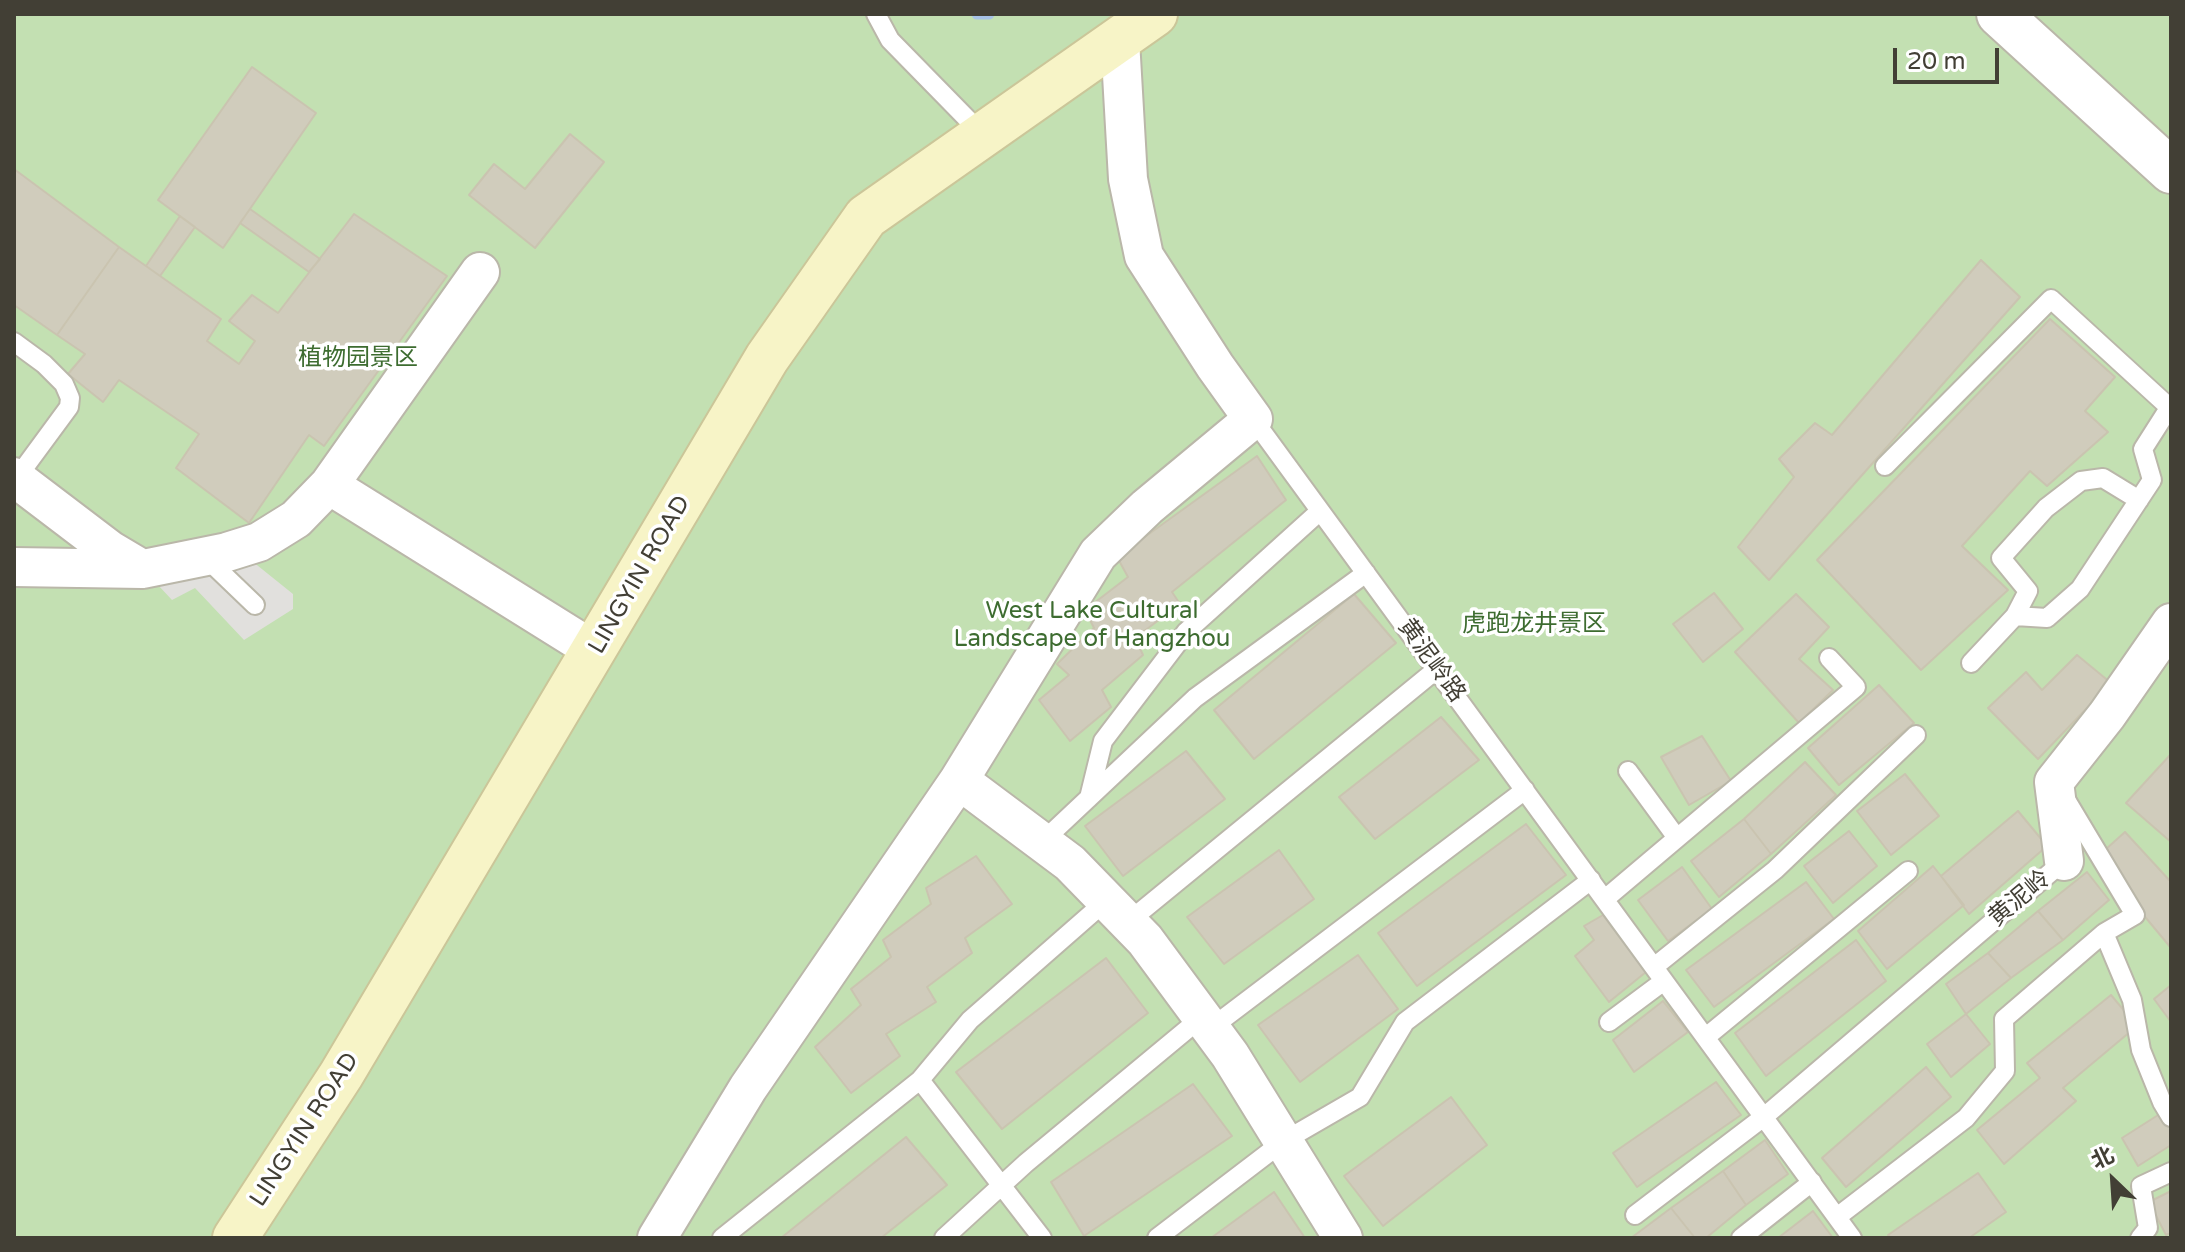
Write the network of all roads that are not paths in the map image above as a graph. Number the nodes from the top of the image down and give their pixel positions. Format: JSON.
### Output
{"nodes":[{"id":1,"x":876,"y":14,"type":"edge"},
{"id":2,"x":1155,"y":14,"type":"edge"},
{"id":3,"x":1999,"y":14,"type":"edge"},
{"id":4,"x":1120,"y":40,"type":"junction"},
{"id":5,"x":983,"y":135,"type":"junction"},
{"id":6,"x":2166,"y":157,"type":"edge"},
{"id":7,"x":480,"y":272,"type":"dead end"},
{"id":8,"x":14,"y":342,"type":"edge"},
{"id":9,"x":2170,"y":406,"type":"edge"},
{"id":10,"x":1253,"y":419,"type":"junction"},
{"id":11,"x":1885,"y":466,"type":"dead end"},
{"id":12,"x":15,"y":478,"type":"edge"},
{"id":13,"x":329,"y":485,"type":"junction"},
{"id":14,"x":2139,"y":500,"type":"junction"},
{"id":15,"x":1320,"y":511,"type":"junction"},
{"id":16,"x":205,"y":557,"type":"junction"},
{"id":17,"x":14,"y":567,"type":"edge"},
{"id":18,"x":143,"y":569,"type":"junction"},
{"id":19,"x":1366,"y":573,"type":"junction"},
{"id":20,"x":255,"y":605,"type":"dead end"},
{"id":21,"x":2015,"y":616,"type":"junction"},
{"id":22,"x":2171,"y":623,"type":"edge"},
{"id":23,"x":595,"y":651,"type":"junction"},
{"id":24,"x":1829,"y":658,"type":"dead end"},
{"id":25,"x":1971,"y":663,"type":"dead end"},
{"id":26,"x":1437,"y":669,"type":"junction"},
{"id":27,"x":1916,"y":735,"type":"dead end"},
{"id":28,"x":1628,"y":771,"type":"dead end"},
{"id":29,"x":959,"y":780,"type":"junction"},
{"id":30,"x":2054,"y":782,"type":"junction"},
{"id":31,"x":1525,"y":790,"type":"junction"},
{"id":32,"x":1089,"y":798,"type":"junction"},
{"id":33,"x":1677,"y":838,"type":"junction"},
{"id":34,"x":1042,"y":842,"type":"junction"},
{"id":35,"x":2064,"y":861,"type":"joint"},
{"id":36,"x":1908,"y":871,"type":"dead end"},
{"id":37,"x":1591,"y":880,"type":"junction"},
{"id":38,"x":1605,"y":899,"type":"junction"},
{"id":39,"x":1118,"y":911,"type":"junction"},
{"id":40,"x":2104,"y":933,"type":"junction"},
{"id":41,"x":1659,"y":974,"type":"junction"},
{"id":42,"x":1609,"y":1022,"type":"dead end"},
{"id":43,"x":1206,"y":1023,"type":"junction"},
{"id":44,"x":1706,"y":1037,"type":"junction"},
{"id":45,"x":920,"y":1080,"type":"junction"},
{"id":46,"x":1765,"y":1116,"type":"junction"},
{"id":47,"x":2171,"y":1117,"type":"edge"},
{"id":48,"x":1284,"y":1141,"type":"junction"},
{"id":49,"x":2171,"y":1172,"type":"edge"},
{"id":50,"x":1812,"y":1182,"type":"junction"},
{"id":51,"x":1002,"y":1185,"type":"junction"},
{"id":52,"x":1635,"y":1215,"type":"dead end"},
{"id":53,"x":1837,"y":1217,"type":"junction"},
{"id":54,"x":235,"y":1238,"type":"edge"},
{"id":55,"x":657,"y":1238,"type":"edge"},
{"id":56,"x":722,"y":1238,"type":"edge"},
{"id":57,"x":944,"y":1238,"type":"edge"},
{"id":58,"x":1042,"y":1238,"type":"edge"},
{"id":59,"x":1157,"y":1238,"type":"edge"},
{"id":60,"x":1343,"y":1238,"type":"edge"},
{"id":61,"x":1741,"y":1238,"type":"edge"},
{"id":62,"x":1852,"y":1238,"type":"edge"},
{"id":63,"x":2140,"y":1238,"type":"edge"}],
"edges":[{"from":1,"to":5,"type":"lane"},
{"from":2,"to":4,"type":"main road","name":"LINGYIN ROAD"},
{"from":3,"to":6,"type":"street"},
{"from":4,"to":5,"type":"main road","name":"LINGYIN ROAD"},
{"from":4,"to":10,"type":"street","name":"黄泥岭路"},
{"from":5,"to":23,"type":"main road","name":"LINGYIN ROAD"},
{"from":7,"to":13,"type":"street"},
{"from":8,"to":12,"type":"lane"},
{"from":9,"to":11,"type":"lane"},
{"from":9,"to":14,"type":"lane"},
{"from":10,"to":15,"type":"lane","name":"黄泥岭路"},
{"from":10,"to":29,"type":"street"},
{"from":12,"to":18,"type":"street"},
{"from":13,"to":16,"type":"street"},
{"from":13,"to":23,"type":"street"},
{"from":14,"to":21,"type":"lane"},
{"from":14,"to":21,"type":"lane"},
{"from":15,"to":19,"type":"lane","name":"黄泥岭路"},
{"from":15,"to":32,"type":"lane"},
{"from":16,"to":18,"type":"street"},
{"from":16,"to":20,"type":"lane"},
{"from":17,"to":18,"type":"street"},
{"from":19,"to":26,"type":"lane","name":"黄泥岭路"},
{"from":19,"to":32,"type":"lane"},
{"from":21,"to":25,"type":"lane"},
{"from":22,"to":30,"type":"street"},
{"from":23,"to":54,"type":"main road","name":"LINGYIN ROAD"},
{"from":24,"to":33,"type":"lane"},
{"from":26,"to":31,"type":"lane","name":"黄泥岭路"},
{"from":26,"to":39,"type":"lane"},
{"from":27,"to":41,"type":"lane"},
{"from":28,"to":33,"type":"lane"},
{"from":29,"to":34,"type":"street"},
{"from":29,"to":55,"type":"street"},
{"from":30,"to":35,"type":"street","name":"黄泥岭"},
{"from":30,"to":40,"type":"lane"},
{"from":31,"to":37,"type":"lane","name":"黄泥岭路"},
{"from":31,"to":43,"type":"lane"},
{"from":32,"to":34,"type":"lane"},
{"from":33,"to":38,"type":"lane"},
{"from":34,"to":39,"type":"street"},
{"from":35,"to":46,"type":"lane","name":"黄泥岭"},
{"from":36,"to":44,"type":"lane"},
{"from":37,"to":38,"type":"lane","name":"黄泥岭路"},
{"from":37,"to":48,"type":"lane"},
{"from":38,"to":41,"type":"lane","name":"黄泥岭路"},
{"from":39,"to":43,"type":"street"},
{"from":39,"to":45,"type":"lane"},
{"from":40,"to":47,"type":"lane"},
{"from":40,"to":53,"type":"lane"},
{"from":41,"to":42,"type":"lane"},
{"from":41,"to":44,"type":"lane","name":"黄泥岭路"},
{"from":43,"to":48,"type":"street"},
{"from":43,"to":51,"type":"lane"},
{"from":44,"to":46,"type":"lane","name":"黄泥岭路"},
{"from":45,"to":51,"type":"lane"},
{"from":45,"to":56,"type":"lane"},
{"from":46,"to":50,"type":"lane","name":"黄泥岭路"},
{"from":46,"to":52,"type":"lane","name":"黄泥岭"},
{"from":48,"to":59,"type":"lane"},
{"from":48,"to":60,"type":"street"},
{"from":49,"to":63,"type":"lane"},
{"from":50,"to":53,"type":"lane","name":"黄泥岭路"},
{"from":50,"to":61,"type":"lane"},
{"from":51,"to":57,"type":"lane"},
{"from":51,"to":58,"type":"lane"},
{"from":53,"to":62,"type":"lane","name":"黄泥岭路"}]}
